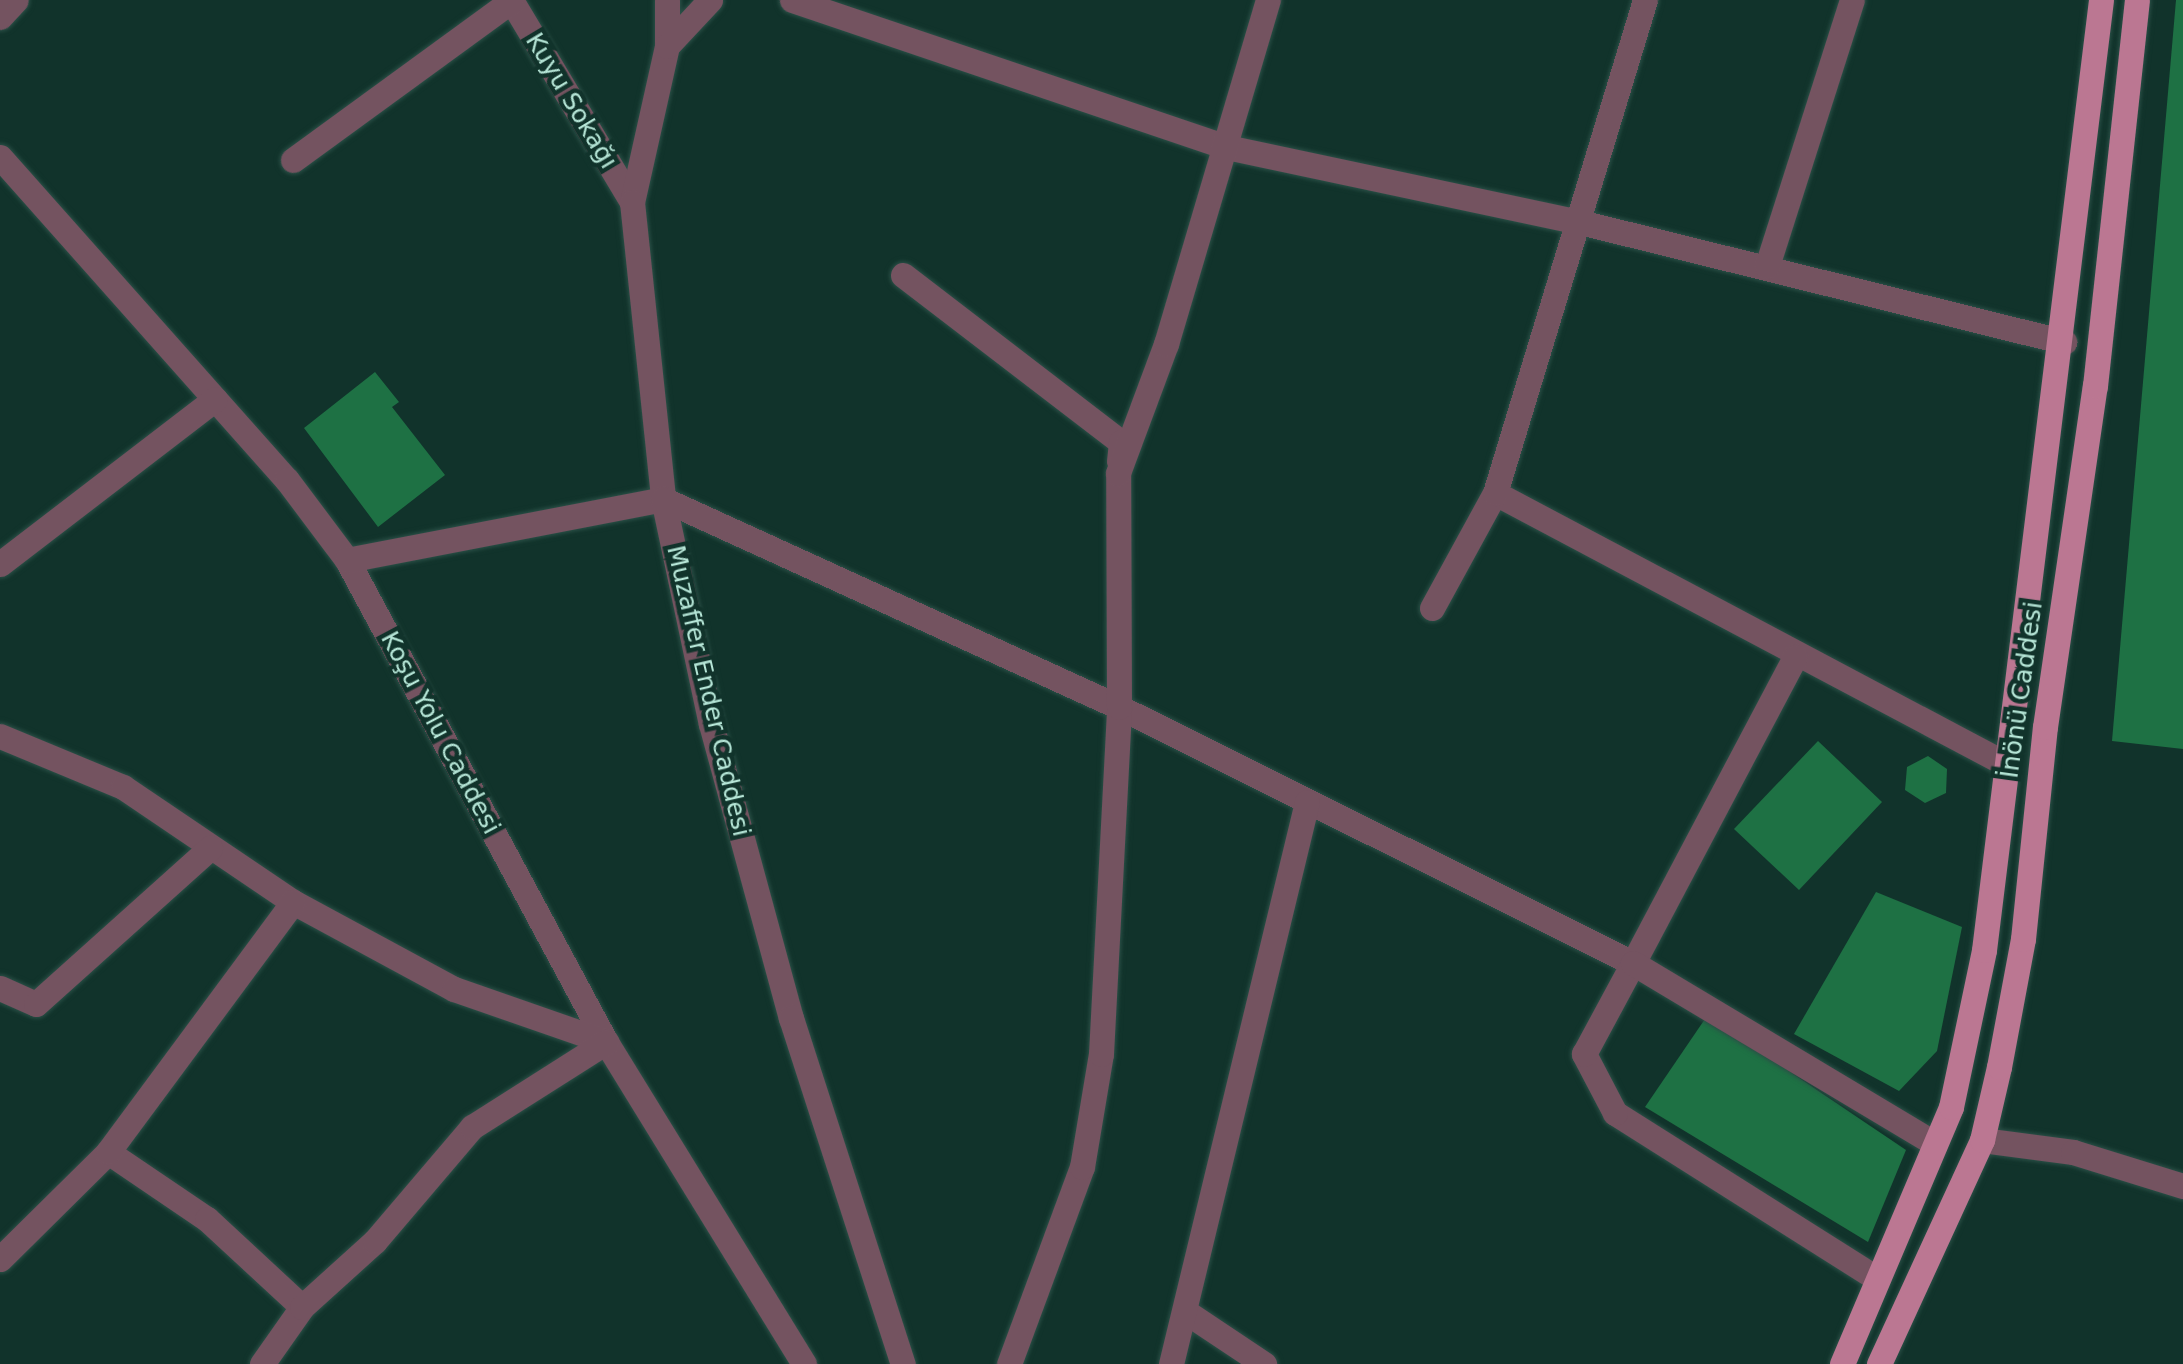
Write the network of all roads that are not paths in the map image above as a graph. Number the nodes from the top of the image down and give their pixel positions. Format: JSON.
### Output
{"nodes":[{"id":1,"x":16,"y":0,"type":"edge"},
{"id":2,"x":511,"y":0,"type":"edge"},
{"id":3,"x":667,"y":0,"type":"edge"},
{"id":4,"x":710,"y":0,"type":"edge"},
{"id":5,"x":792,"y":0,"type":"edge"},
{"id":6,"x":1268,"y":0,"type":"edge"},
{"id":7,"x":1645,"y":0,"type":"edge"},
{"id":8,"x":1852,"y":0,"type":"edge"},
{"id":9,"x":2101,"y":0,"type":"edge"},
{"id":10,"x":2137,"y":0,"type":"edge"},
{"id":11,"x":0,"y":17,"type":"edge"},
{"id":12,"x":666,"y":46,"type":"junction"},
{"id":13,"x":1227,"y":147,"type":"junction"},
{"id":14,"x":0,"y":157,"type":"edge"},
{"id":15,"x":293,"y":160,"type":"dead end"},
{"id":16,"x":632,"y":202,"type":"junction"},
{"id":17,"x":1580,"y":222,"type":"junction"},
{"id":18,"x":1767,"y":266,"type":"junction"},
{"id":19,"x":902,"y":275,"type":"dead end"},
{"id":20,"x":2064,"y":342,"type":"junction"},
{"id":21,"x":215,"y":399,"type":"junction"},
{"id":22,"x":1118,"y":473,"type":"junction"},
{"id":23,"x":1495,"y":493,"type":"junction"},
{"id":24,"x":663,"y":499,"type":"junction"},
{"id":25,"x":347,"y":560,"type":"junction"},
{"id":26,"x":0,"y":564,"type":"edge"},
{"id":27,"x":1432,"y":608,"type":"dead end"},
{"id":28,"x":1794,"y":657,"type":"junction"},
{"id":29,"x":1119,"y":707,"type":"junction"},
{"id":30,"x":0,"y":736,"type":"edge"},
{"id":31,"x":2004,"y":763,"type":"junction"},
{"id":32,"x":1307,"y":802,"type":"junction"},
{"id":33,"x":210,"y":848,"type":"junction"},
{"id":34,"x":292,"y":902,"type":"junction"},
{"id":35,"x":1633,"y":963,"type":"junction"},
{"id":36,"x":0,"y":988,"type":"edge"},
{"id":37,"x":606,"y":1042,"type":"junction"},
{"id":38,"x":1982,"y":1140,"type":"junction"},
{"id":39,"x":1936,"y":1144,"type":"junction"},
{"id":40,"x":108,"y":1152,"type":"junction"},
{"id":41,"x":2183,"y":1186,"type":"edge"},
{"id":42,"x":0,"y":1259,"type":"edge"},
{"id":43,"x":1876,"y":1278,"type":"junction"},
{"id":44,"x":302,"y":1307,"type":"junction"},
{"id":45,"x":1186,"y":1312,"type":"junction"},
{"id":46,"x":262,"y":1364,"type":"edge"},
{"id":47,"x":804,"y":1364,"type":"edge"},
{"id":48,"x":903,"y":1364,"type":"edge"},
{"id":49,"x":1009,"y":1364,"type":"edge"},
{"id":50,"x":1172,"y":1364,"type":"edge"},
{"id":51,"x":1264,"y":1364,"type":"edge"},
{"id":52,"x":1842,"y":1364,"type":"edge"},
{"id":53,"x":1878,"y":1364,"type":"edge"}],
"edges":[{"from":1,"to":11,"type":"street"},
{"from":2,"to":15,"type":"street"},
{"from":2,"to":16,"type":"street","name":"Kuyu Sokağı"},
{"from":3,"to":12,"type":"street","name":"Muzaffer Ender Caddesi"},
{"from":4,"to":12,"type":"street"},
{"from":5,"to":13,"type":"street"},
{"from":6,"to":13,"type":"street"},
{"from":7,"to":17,"type":"street"},
{"from":8,"to":18,"type":"street"},
{"from":9,"to":20,"type":"main road","name":"İnönü Caddesi"},
{"from":10,"to":38,"type":"main road","name":"İnönü Caddesi"},
{"from":12,"to":16,"type":"street","name":"Muzaffer Ender Caddesi"},
{"from":13,"to":17,"type":"street"},
{"from":13,"to":22,"type":"street"},
{"from":14,"to":21,"type":"street","name":"Koşu Yolu Caddesi"},
{"from":16,"to":24,"type":"street","name":"Muzaffer Ender Caddesi"},
{"from":17,"to":18,"type":"street"},
{"from":17,"to":23,"type":"street"},
{"from":18,"to":20,"type":"street"},
{"from":19,"to":22,"type":"street"},
{"from":20,"to":31,"type":"main road","name":"İnönü Caddesi"},
{"from":21,"to":25,"type":"street","name":"Koşu Yolu Caddesi"},
{"from":21,"to":26,"type":"street"},
{"from":22,"to":29,"type":"street"},
{"from":23,"to":27,"type":"street"},
{"from":23,"to":28,"type":"street"},
{"from":24,"to":25,"type":"street"},
{"from":24,"to":29,"type":"street"},
{"from":24,"to":48,"type":"street","name":"Muzaffer Ender Caddesi"},
{"from":25,"to":37,"type":"street","name":"Koşu Yolu Caddesi"},
{"from":28,"to":31,"type":"street"},
{"from":28,"to":35,"type":"street"},
{"from":29,"to":32,"type":"street"},
{"from":29,"to":49,"type":"street"},
{"from":30,"to":33,"type":"street"},
{"from":31,"to":39,"type":"main road","name":"İnönü Caddesi"},
{"from":32,"to":35,"type":"street"},
{"from":32,"to":45,"type":"street"},
{"from":33,"to":34,"type":"street"},
{"from":33,"to":36,"type":"street"},
{"from":34,"to":37,"type":"street"},
{"from":34,"to":40,"type":"street"},
{"from":35,"to":39,"type":"street"},
{"from":35,"to":43,"type":"street"},
{"from":37,"to":44,"type":"street"},
{"from":37,"to":47,"type":"street","name":"Koşu Yolu Caddesi"},
{"from":38,"to":41,"type":"street"},
{"from":38,"to":53,"type":"main road","name":"İnönü Caddesi"},
{"from":39,"to":43,"type":"main road","name":"İnönü Caddesi"},
{"from":40,"to":42,"type":"street"},
{"from":40,"to":44,"type":"street"},
{"from":43,"to":52,"type":"main road","name":"İnönü Caddesi"},
{"from":44,"to":46,"type":"street"},
{"from":45,"to":50,"type":"street"},
{"from":45,"to":51,"type":"street"}]}
